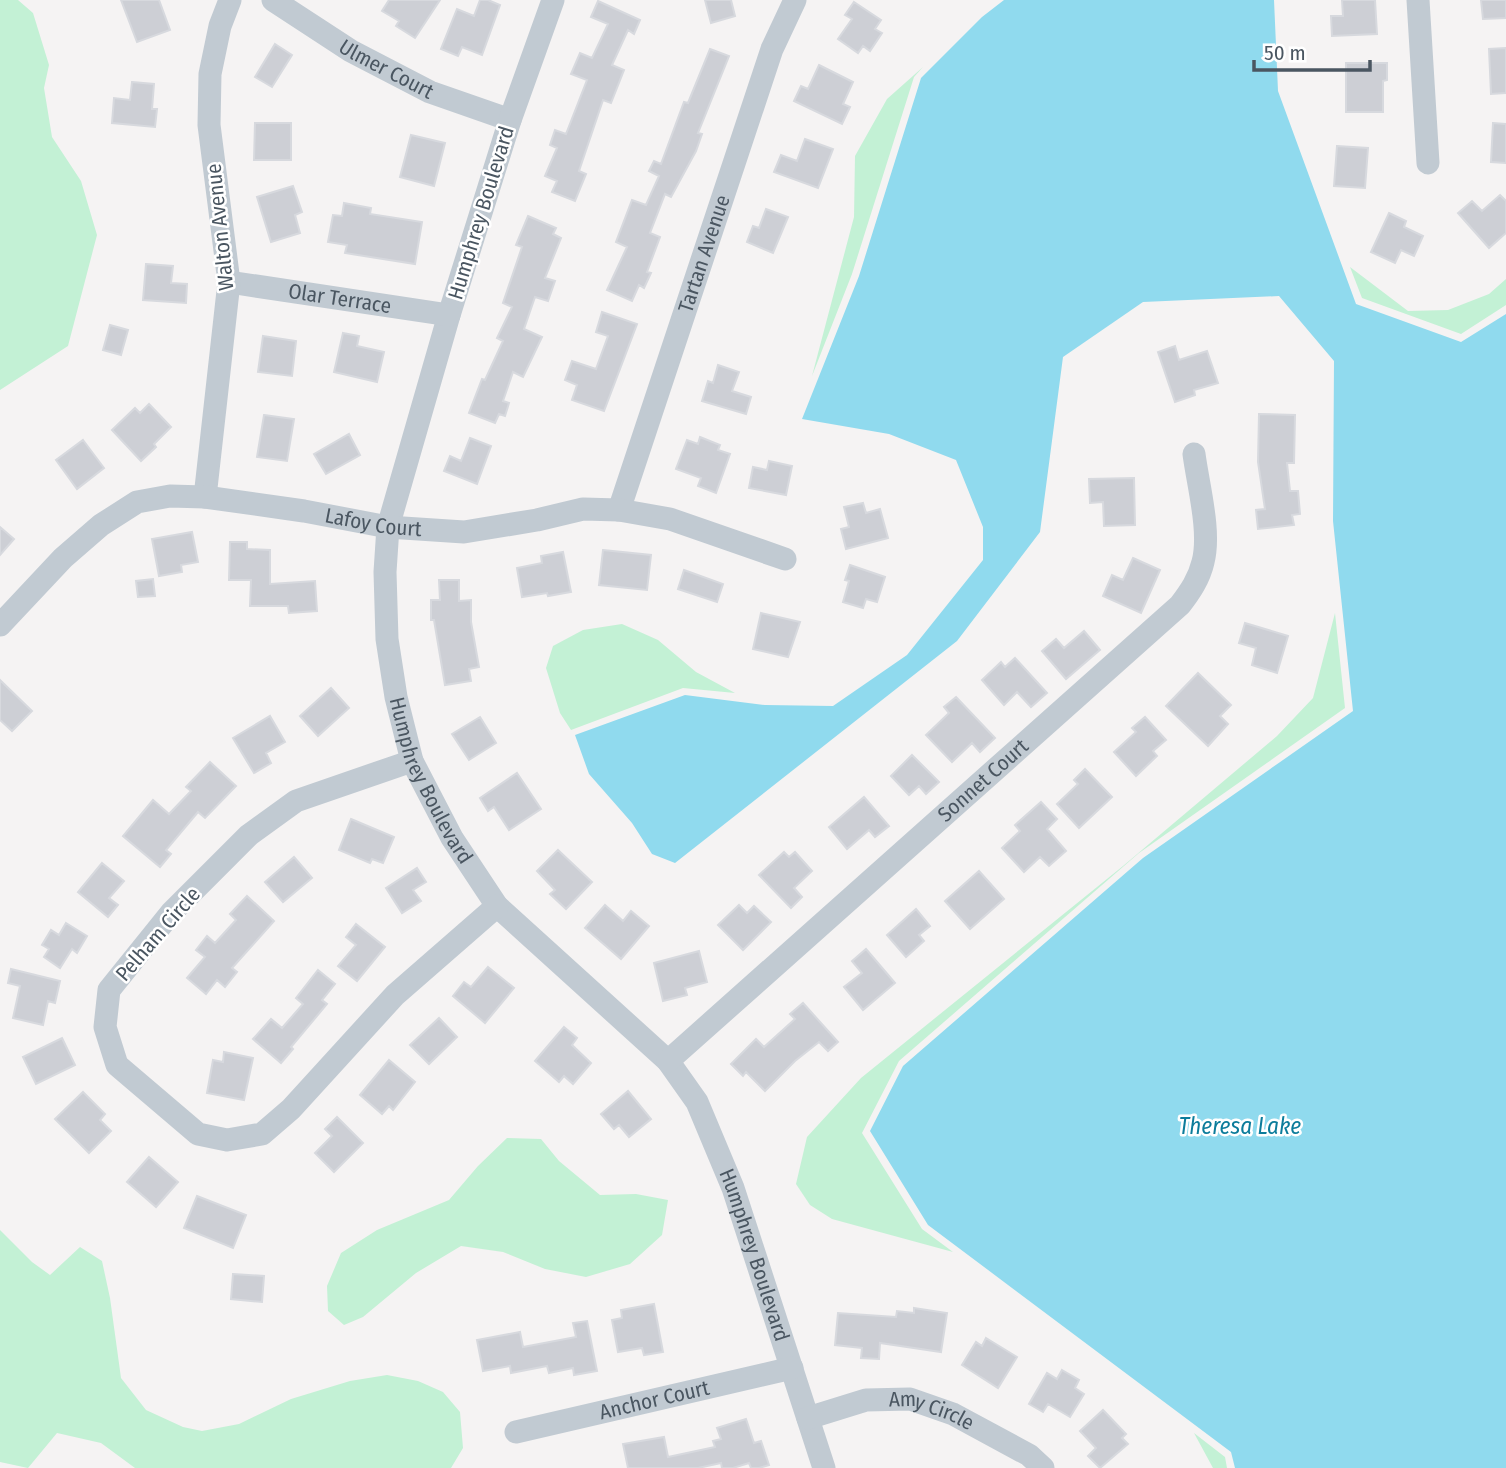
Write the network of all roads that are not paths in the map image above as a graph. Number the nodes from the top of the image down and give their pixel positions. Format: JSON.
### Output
{"nodes":[{"id":1,"x":230,"y":0,"type":"edge"},
{"id":2,"x":273,"y":0,"type":"edge"},
{"id":3,"x":553,"y":0,"type":"edge"},
{"id":4,"x":795,"y":0,"type":"edge"},
{"id":5,"x":1418,"y":0,"type":"edge"},
{"id":6,"x":510,"y":120,"type":"junction"},
{"id":7,"x":1428,"y":163,"type":"dead end"},
{"id":8,"x":229,"y":282,"type":"junction"},
{"id":9,"x":449,"y":316,"type":"junction"},
{"id":10,"x":1194,"y":454,"type":"dead end"},
{"id":11,"x":205,"y":497,"type":"junction"},
{"id":12,"x":619,"y":510,"type":"junction"},
{"id":13,"x":388,"y":527,"type":"junction"},
{"id":14,"x":785,"y":559,"type":"dead end"},
{"id":15,"x":0,"y":625,"type":"edge"},
{"id":16,"x":412,"y":761,"type":"junction"},
{"id":17,"x":497,"y":906,"type":"junction"},
{"id":18,"x":668,"y":1061,"type":"junction"},
{"id":19,"x":792,"y":1368,"type":"junction"},
{"id":20,"x":808,"y":1418,"type":"junction"},
{"id":21,"x":516,"y":1432,"type":"dead end"},
{"id":22,"x":824,"y":1468,"type":"edge"},
{"id":23,"x":1043,"y":1468,"type":"edge"}],
"edges":[{"from":1,"to":8,"type":"street","name":"Walton Avenue"},
{"from":2,"to":6,"type":"street","name":"Ulmer Court"},
{"from":3,"to":6,"type":"street","name":"Humphrey Boulevard"},
{"from":4,"to":12,"type":"street","name":"Tartan Avenue"},
{"from":5,"to":7,"type":"street"},
{"from":6,"to":9,"type":"street","name":"Humphrey Boulevard"},
{"from":8,"to":9,"type":"street","name":"Olar Terrace"},
{"from":8,"to":11,"type":"street","name":"Walton Avenue"},
{"from":9,"to":13,"type":"street","name":"Humphrey Boulevard"},
{"from":10,"to":18,"type":"street","name":"Sonnet Court"},
{"from":11,"to":13,"type":"street","name":"Lafoy Court"},
{"from":11,"to":15,"type":"street","name":"Lafoy Court"},
{"from":12,"to":13,"type":"street","name":"Lafoy Court"},
{"from":12,"to":14,"type":"street","name":"Lafoy Court"},
{"from":13,"to":16,"type":"street","name":"Humphrey Boulevard"},
{"from":16,"to":17,"type":"street","name":"Humphrey Boulevard"},
{"from":16,"to":17,"type":"street","name":"Pelham Circle"},
{"from":17,"to":18,"type":"street","name":"Humphrey Boulevard"},
{"from":18,"to":19,"type":"street","name":"Humphrey Boulevard"},
{"from":19,"to":20,"type":"street","name":"Humphrey Boulevard"},
{"from":19,"to":21,"type":"street","name":"Anchor Court"},
{"from":20,"to":22,"type":"street","name":"Humphrey Boulevard"},
{"from":20,"to":23,"type":"street","name":"Amy Circle"}]}
